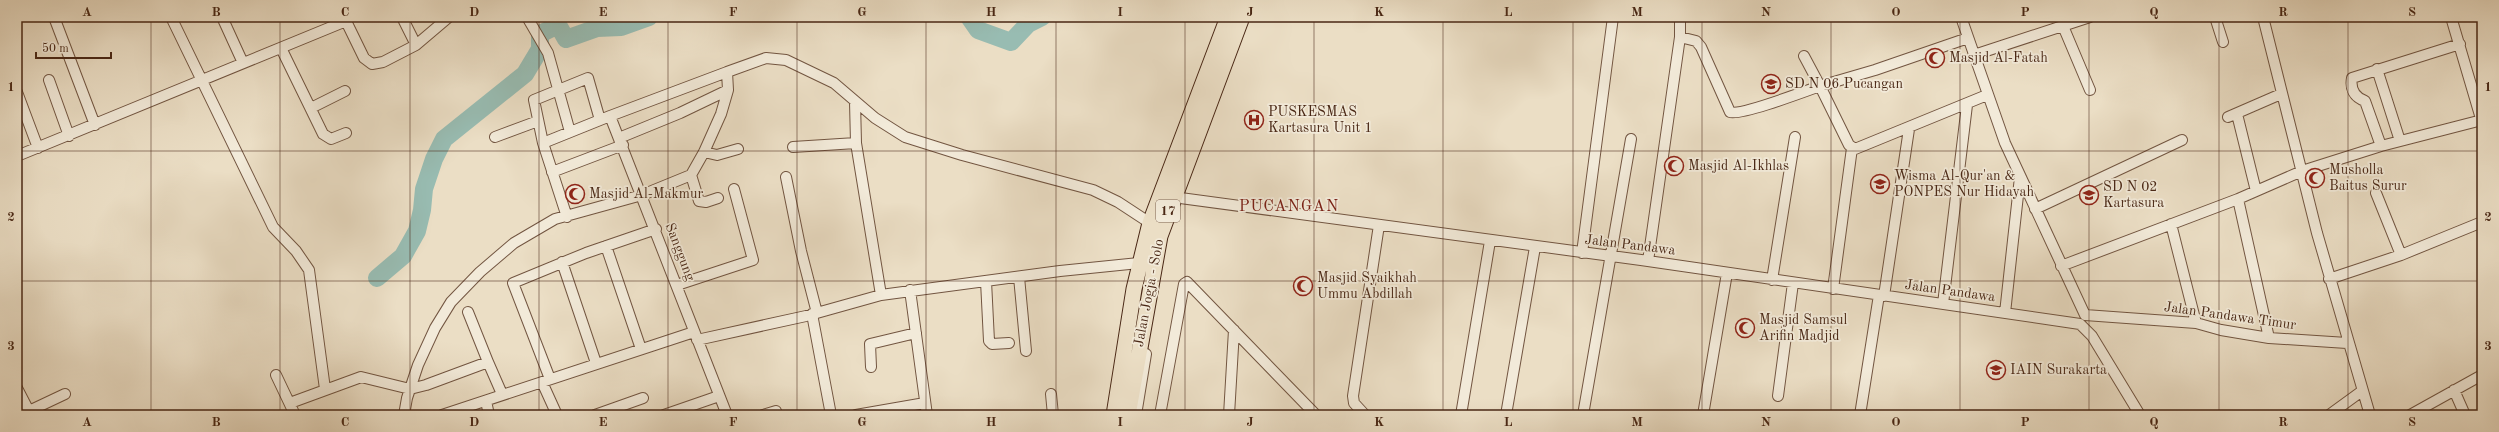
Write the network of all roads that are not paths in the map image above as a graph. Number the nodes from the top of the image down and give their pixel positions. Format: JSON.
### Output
{"nodes":[{"id":1,"x":54,"y":17,"type":"edge"},
{"id":2,"x":172,"y":17,"type":"edge"},
{"id":3,"x":222,"y":17,"type":"edge"},
{"id":4,"x":402,"y":17,"type":"edge"},
{"id":5,"x":450,"y":17,"type":"edge"},
{"id":6,"x":527,"y":17,"type":"edge"},
{"id":7,"x":1228,"y":17,"type":"edge"},
{"id":8,"x":1242,"y":17,"type":"edge"},
{"id":9,"x":1613,"y":17,"type":"edge"},
{"id":10,"x":1680,"y":17,"type":"edge"},
{"id":11,"x":1961,"y":17,"type":"edge"},
{"id":12,"x":2090,"y":17,"type":"edge"},
{"id":13,"x":2215,"y":17,"type":"edge"},
{"id":14,"x":2451,"y":17,"type":"edge"},
{"id":15,"x":2267,"y":18,"type":"edge"},
{"id":16,"x":345,"y":19,"type":"edge"},
{"id":17,"x":2063,"y":26,"type":"junction"},
{"id":18,"x":1229,"y":36,"type":"junction"},
{"id":19,"x":1680,"y":37,"type":"junction"},
{"id":20,"x":1968,"y":38,"type":"junction"},
{"id":21,"x":2223,"y":42,"type":"dead end"},
{"id":22,"x":416,"y":44,"type":"junction"},
{"id":23,"x":2460,"y":44,"type":"junction"},
{"id":24,"x":281,"y":48,"type":"junction"},
{"id":25,"x":1974,"y":55,"type":"junction"},
{"id":26,"x":1804,"y":56,"type":"dead end"},
{"id":27,"x":243,"y":63,"type":"junction"},
{"id":28,"x":2377,"y":69,"type":"junction"},
{"id":29,"x":727,"y":72,"type":"junction"},
{"id":30,"x":49,"y":80,"type":"dead end"},
{"id":31,"x":203,"y":80,"type":"junction"},
{"id":32,"x":1820,"y":86,"type":"junction"},
{"id":33,"x":557,"y":89,"type":"junction"},
{"id":34,"x":728,"y":90,"type":"junction"},
{"id":35,"x":2090,"y":90,"type":"dead end"},
{"id":36,"x":345,"y":91,"type":"dead end"},
{"id":37,"x":17,"y":92,"type":"edge"},
{"id":38,"x":2281,"y":94,"type":"junction"},
{"id":39,"x":1987,"y":95,"type":"junction"},
{"id":40,"x":855,"y":102,"type":"junction"},
{"id":41,"x":1967,"y":105,"type":"junction"},
{"id":42,"x":311,"y":108,"type":"junction"},
{"id":43,"x":610,"y":116,"type":"junction"},
{"id":44,"x":600,"y":120,"type":"junction"},
{"id":45,"x":538,"y":121,"type":"junction"},
{"id":46,"x":2482,"y":121,"type":"edge"},
{"id":47,"x":96,"y":125,"type":"junction"},
{"id":48,"x":1909,"y":129,"type":"junction"},
{"id":49,"x":346,"y":132,"type":"dead end"},
{"id":50,"x":570,"y":132,"type":"junction"},
{"id":51,"x":69,"y":136,"type":"junction"},
{"id":52,"x":495,"y":136,"type":"dead end"},
{"id":53,"x":1795,"y":137,"type":"dead end"},
{"id":54,"x":1631,"y":139,"type":"dead end"},
{"id":55,"x":2182,"y":140,"type":"dead end"},
{"id":56,"x":621,"y":141,"type":"junction"},
{"id":57,"x":2400,"y":141,"type":"junction"},
{"id":58,"x":543,"y":143,"type":"junction"},
{"id":59,"x":856,"y":143,"type":"junction"},
{"id":60,"x":2381,"y":146,"type":"junction"},
{"id":61,"x":793,"y":147,"type":"dead end"},
{"id":62,"x":38,"y":148,"type":"junction"},
{"id":63,"x":1852,"y":148,"type":"junction"},
{"id":64,"x":738,"y":149,"type":"dead end"},
{"id":65,"x":704,"y":152,"type":"junction"},
{"id":66,"x":17,"y":156,"type":"edge"},
{"id":67,"x":2302,"y":171,"type":"junction"},
{"id":68,"x":552,"y":172,"type":"junction"},
{"id":69,"x":691,"y":175,"type":"junction"},
{"id":70,"x":786,"y":177,"type":"dead end"},
{"id":71,"x":2020,"y":177,"type":"junction"},
{"id":72,"x":734,"y":189,"type":"dead end"},
{"id":73,"x":2256,"y":191,"type":"junction"},
{"id":74,"x":2376,"y":193,"type":"dead end"},
{"id":75,"x":642,"y":195,"type":"junction"},
{"id":76,"x":1173,"y":197,"type":"junction"},
{"id":77,"x":718,"y":198,"type":"dead end"},
{"id":78,"x":2238,"y":198,"type":"junction"},
{"id":79,"x":2035,"y":209,"type":"junction"},
{"id":80,"x":567,"y":217,"type":"junction"},
{"id":81,"x":2482,"y":222,"type":"edge"},
{"id":82,"x":1150,"y":223,"type":"junction"},
{"id":83,"x":2171,"y":224,"type":"junction"},
{"id":84,"x":1378,"y":225,"type":"junction"},
{"id":85,"x":656,"y":228,"type":"junction"},
{"id":86,"x":1490,"y":241,"type":"junction"},
{"id":87,"x":606,"y":246,"type":"junction"},
{"id":88,"x":1535,"y":246,"type":"junction"},
{"id":89,"x":1582,"y":253,"type":"junction"},
{"id":90,"x":2400,"y":256,"type":"junction"},
{"id":91,"x":1612,"y":257,"type":"junction"},
{"id":92,"x":1648,"y":261,"type":"junction"},
{"id":93,"x":562,"y":262,"type":"junction"},
{"id":94,"x":2061,"y":266,"type":"junction"},
{"id":95,"x":1146,"y":267,"type":"junction"},
{"id":96,"x":1727,"y":273,"type":"junction"},
{"id":97,"x":1019,"y":277,"type":"junction"},
{"id":98,"x":2329,"y":279,"type":"junction"},
{"id":99,"x":1772,"y":280,"type":"junction"},
{"id":100,"x":986,"y":281,"type":"junction"},
{"id":101,"x":1793,"y":283,"type":"junction"},
{"id":102,"x":677,"y":285,"type":"junction"},
{"id":103,"x":1833,"y":289,"type":"junction"},
{"id":104,"x":910,"y":290,"type":"junction"},
{"id":105,"x":881,"y":295,"type":"junction"},
{"id":106,"x":1882,"y":296,"type":"junction"},
{"id":107,"x":1943,"y":304,"type":"junction"},
{"id":108,"x":468,"y":312,"type":"dead end"},
{"id":109,"x":2005,"y":313,"type":"junction"},
{"id":110,"x":815,"y":314,"type":"junction"},
{"id":111,"x":2084,"y":320,"type":"junction"},
{"id":112,"x":2196,"y":323,"type":"junction"},
{"id":113,"x":1234,"y":330,"type":"junction"},
{"id":114,"x":916,"y":333,"type":"junction"},
{"id":115,"x":695,"y":336,"type":"junction"},
{"id":116,"x":2269,"y":338,"type":"junction"},
{"id":117,"x":1009,"y":343,"type":"dead end"},
{"id":118,"x":2347,"y":343,"type":"junction"},
{"id":119,"x":641,"y":348,"type":"junction"},
{"id":120,"x":1026,"y":351,"type":"dead end"},
{"id":121,"x":488,"y":362,"type":"junction"},
{"id":122,"x":596,"y":363,"type":"junction"},
{"id":123,"x":871,"y":367,"type":"dead end"},
{"id":124,"x":276,"y":374,"type":"dead end"},
{"id":125,"x":2482,"y":375,"type":"edge"},
{"id":126,"x":546,"y":380,"type":"junction"},
{"id":127,"x":17,"y":388,"type":"edge"},
{"id":128,"x":325,"y":389,"type":"junction"},
{"id":129,"x":410,"y":389,"type":"junction"},
{"id":130,"x":2454,"y":390,"type":"junction"},
{"id":131,"x":2362,"y":391,"type":"junction"},
{"id":132,"x":66,"y":394,"type":"dead end"},
{"id":133,"x":502,"y":394,"type":"junction"},
{"id":134,"x":1051,"y":394,"type":"dead end"},
{"id":135,"x":719,"y":396,"type":"junction"},
{"id":136,"x":1778,"y":396,"type":"dead end"},
{"id":137,"x":644,"y":398,"type":"dead end"},
{"id":138,"x":486,"y":401,"type":"junction"},
{"id":139,"x":290,"y":403,"type":"junction"},
{"id":140,"x":925,"y":403,"type":"junction"},
{"id":141,"x":1305,"y":403,"type":"junction"},
{"id":142,"x":776,"y":411,"type":"dead end"},
{"id":143,"x":30,"y":413,"type":"edge"},
{"id":144,"x":458,"y":413,"type":"edge"},
{"id":145,"x":295,"y":415,"type":"edge"},
{"id":146,"x":404,"y":415,"type":"edge"},
{"id":147,"x":442,"y":415,"type":"edge"},
{"id":148,"x":489,"y":415,"type":"edge"},
{"id":149,"x":557,"y":415,"type":"edge"},
{"id":150,"x":595,"y":415,"type":"edge"},
{"id":151,"x":664,"y":415,"type":"edge"},
{"id":152,"x":727,"y":415,"type":"edge"},
{"id":153,"x":763,"y":415,"type":"edge"},
{"id":154,"x":831,"y":415,"type":"edge"},
{"id":155,"x":856,"y":415,"type":"edge"},
{"id":156,"x":927,"y":415,"type":"edge"},
{"id":157,"x":1053,"y":415,"type":"edge"},
{"id":158,"x":1114,"y":415,"type":"edge"},
{"id":159,"x":1128,"y":415,"type":"edge"},
{"id":160,"x":1136,"y":415,"type":"edge"},
{"id":161,"x":1160,"y":415,"type":"edge"},
{"id":162,"x":1229,"y":415,"type":"edge"},
{"id":163,"x":1305,"y":415,"type":"edge"},
{"id":164,"x":1316,"y":415,"type":"edge"},
{"id":165,"x":1365,"y":415,"type":"edge"},
{"id":166,"x":1461,"y":415,"type":"edge"},
{"id":167,"x":1506,"y":415,"type":"edge"},
{"id":168,"x":1583,"y":415,"type":"edge"},
{"id":169,"x":1703,"y":415,"type":"edge"},
{"id":170,"x":1860,"y":415,"type":"edge"},
{"id":171,"x":2140,"y":415,"type":"edge"},
{"id":172,"x":2329,"y":415,"type":"edge"},
{"id":173,"x":2370,"y":415,"type":"edge"},
{"id":174,"x":2410,"y":415,"type":"edge"},
{"id":175,"x":2465,"y":415,"type":"edge"}],
"edges":[{"from":1,"to":47,"type":"street"},
{"from":2,"to":31,"type":"street"},
{"from":3,"to":27,"type":"street"},
{"from":4,"to":22,"type":"street"},
{"from":5,"to":22,"type":"street"},
{"from":6,"to":33,"type":"street"},
{"from":7,"to":18,"type":"highway","name":"Jalan Jogja - Solo","number":"17"},
{"from":8,"to":18,"type":"highway","name":"Jalan Jogja - Solo","number":"17"},
{"from":9,"to":89,"type":"street"},
{"from":10,"to":19,"type":"street"},
{"from":11,"to":20,"type":"street"},
{"from":12,"to":17,"type":"street"},
{"from":13,"to":21,"type":"street"},
{"from":14,"to":23,"type":"street"},
{"from":15,"to":38,"type":"street"},
{"from":16,"to":22,"type":"street"},
{"from":16,"to":24,"type":"street"},
{"from":17,"to":25,"type":"street"},
{"from":17,"to":35,"type":"street"},
{"from":18,"to":76,"type":"highway","name":"Jalan Jogja - Solo","number":"17"},
{"from":18,"to":82,"type":"highway","name":"Jalan Jogja - Solo","number":"17"},
{"from":19,"to":32,"type":"street"},
{"from":19,"to":92,"type":"street"},
{"from":20,"to":25,"type":"street"},
{"from":20,"to":32,"type":"street"},
{"from":23,"to":28,"type":"street"},
{"from":23,"to":46,"type":"street"},
{"from":24,"to":27,"type":"street"},
{"from":24,"to":42,"type":"street"},
{"from":25,"to":39,"type":"street"},
{"from":26,"to":32,"type":"street"},
{"from":27,"to":31,"type":"street"},
{"from":28,"to":57,"type":"street"},
{"from":28,"to":60,"type":"street"},
{"from":29,"to":34,"type":"street"},
{"from":29,"to":40,"type":"street"},
{"from":29,"to":43,"type":"street"},
{"from":30,"to":51,"type":"street"},
{"from":31,"to":47,"type":"street"},
{"from":31,"to":128,"type":"street"},
{"from":32,"to":63,"type":"street"},
{"from":33,"to":44,"type":"street"},
{"from":33,"to":45,"type":"street"},
{"from":33,"to":50,"type":"street"},
{"from":34,"to":56,"type":"street"},
{"from":34,"to":65,"type":"street"},
{"from":36,"to":42,"type":"street"},
{"from":37,"to":62,"type":"street"},
{"from":38,"to":67,"type":"street"},
{"from":38,"to":73,"type":"street"},
{"from":39,"to":41,"type":"street"},
{"from":39,"to":71,"type":"street"},
{"from":40,"to":59,"type":"street"},
{"from":40,"to":82,"type":"street"},
{"from":41,"to":48,"type":"street"},
{"from":41,"to":107,"type":"street"},
{"from":42,"to":49,"type":"street"},
{"from":43,"to":44,"type":"street"},
{"from":43,"to":56,"type":"street","name":"Sanggung"},
{"from":44,"to":50,"type":"street"},
{"from":45,"to":52,"type":"street"},
{"from":45,"to":58,"type":"street"},
{"from":46,"to":57,"type":"street"},
{"from":47,"to":51,"type":"street"},
{"from":48,"to":63,"type":"street"},
{"from":48,"to":106,"type":"street"},
{"from":50,"to":58,"type":"street"},
{"from":51,"to":62,"type":"street"},
{"from":53,"to":99,"type":"street"},
{"from":54,"to":91,"type":"street"},
{"from":55,"to":79,"type":"street"},
{"from":56,"to":68,"type":"street"},
{"from":56,"to":75,"type":"street","name":"Sanggung"},
{"from":57,"to":60,"type":"street"},
{"from":58,"to":68,"type":"street"},
{"from":59,"to":61,"type":"street"},
{"from":59,"to":105,"type":"street"},
{"from":60,"to":67,"type":"street"},
{"from":62,"to":66,"type":"street"},
{"from":63,"to":103,"type":"street"},
{"from":64,"to":65,"type":"street"},
{"from":65,"to":69,"type":"street"},
{"from":67,"to":73,"type":"street"},
{"from":67,"to":98,"type":"street"},
{"from":68,"to":80,"type":"street"},
{"from":69,"to":75,"type":"street"},
{"from":69,"to":77,"type":"street"},
{"from":70,"to":110,"type":"street"},
{"from":71,"to":79,"type":"street"},
{"from":71,"to":109,"type":"street"},
{"from":72,"to":102,"type":"street"},
{"from":73,"to":78,"type":"street"},
{"from":74,"to":90,"type":"street"},
{"from":75,"to":80,"type":"street"},
{"from":75,"to":85,"type":"street","name":"Sanggung"},
{"from":76,"to":84,"type":"street","name":"Jalan Pandawa"},
{"from":76,"to":95,"type":"highway","name":"Jalan Jogja - Solo","number":"17"},
{"from":78,"to":83,"type":"street"},
{"from":78,"to":116,"type":"street"},
{"from":79,"to":94,"type":"street"},
{"from":80,"to":129,"type":"street"},
{"from":81,"to":90,"type":"street"},
{"from":82,"to":95,"type":"highway","name":"Jalan Jogja - Solo","number":"17"},
{"from":83,"to":94,"type":"street"},
{"from":83,"to":112,"type":"street"},
{"from":84,"to":86,"type":"street","name":"Jalan Pandawa"},
{"from":84,"to":165,"type":"street"},
{"from":85,"to":87,"type":"street"},
{"from":85,"to":102,"type":"street","name":"Sanggung"},
{"from":86,"to":88,"type":"street","name":"Jalan Pandawa"},
{"from":86,"to":166,"type":"street"},
{"from":87,"to":93,"type":"street"},
{"from":87,"to":119,"type":"street"},
{"from":88,"to":89,"type":"street","name":"Jalan Pandawa"},
{"from":88,"to":167,"type":"street"},
{"from":89,"to":91,"type":"street","name":"Jalan Pandawa"},
{"from":90,"to":98,"type":"street"},
{"from":91,"to":92,"type":"street","name":"Jalan Pandawa"},
{"from":91,"to":168,"type":"street"},
{"from":92,"to":96,"type":"street","name":"Jalan Pandawa"},
{"from":93,"to":122,"type":"street"},
{"from":93,"to":126,"type":"street"},
{"from":94,"to":111,"type":"street"},
{"from":95,"to":97,"type":"street"},
{"from":95,"to":158,"type":"highway","name":"Jalan Jogja - Solo","number":"17"},
{"from":95,"to":159,"type":"highway","name":"Jalan Jogja - Solo","number":"17"},
{"from":95,"to":160,"type":"street"},
{"from":96,"to":99,"type":"street","name":"Jalan Pandawa"},
{"from":96,"to":169,"type":"street"},
{"from":97,"to":100,"type":"street"},
{"from":97,"to":120,"type":"street"},
{"from":98,"to":118,"type":"street"},
{"from":99,"to":101,"type":"street","name":"Jalan Pandawa"},
{"from":100,"to":104,"type":"street"},
{"from":100,"to":117,"type":"street"},
{"from":101,"to":103,"type":"street","name":"Jalan Pandawa"},
{"from":101,"to":136,"type":"street"},
{"from":102,"to":115,"type":"street","name":"Sanggung"},
{"from":103,"to":106,"type":"street","name":"Jalan Pandawa"},
{"from":104,"to":105,"type":"street"},
{"from":104,"to":114,"type":"street"},
{"from":105,"to":110,"type":"street"},
{"from":106,"to":107,"type":"street","name":"Jalan Pandawa"},
{"from":106,"to":170,"type":"street"},
{"from":107,"to":109,"type":"street","name":"Jalan Pandawa"},
{"from":108,"to":121,"type":"street"},
{"from":109,"to":111,"type":"street","name":"Jalan Pandawa"},
{"from":110,"to":115,"type":"street"},
{"from":110,"to":154,"type":"street"},
{"from":111,"to":112,"type":"street","name":"Jalan Pandawa Timur"},
{"from":111,"to":171,"type":"street"},
{"from":112,"to":116,"type":"street","name":"Jalan Pandawa Timur"},
{"from":113,"to":141,"type":"street"},
{"from":113,"to":161,"type":"street"},
{"from":113,"to":162,"type":"street"},
{"from":114,"to":123,"type":"street"},
{"from":114,"to":140,"type":"street"},
{"from":115,"to":119,"type":"street"},
{"from":115,"to":135,"type":"street","name":"Sanggung"},
{"from":116,"to":118,"type":"street","name":"Jalan Pandawa Timur"},
{"from":118,"to":131,"type":"street"},
{"from":119,"to":122,"type":"street"},
{"from":121,"to":129,"type":"street"},
{"from":121,"to":133,"type":"street"},
{"from":122,"to":126,"type":"street"},
{"from":124,"to":139,"type":"street"},
{"from":125,"to":130,"type":"street"},
{"from":126,"to":133,"type":"street"},
{"from":126,"to":149,"type":"street"},
{"from":127,"to":143,"type":"street"},
{"from":128,"to":129,"type":"street"},
{"from":128,"to":139,"type":"street"},
{"from":129,"to":146,"type":"street"},
{"from":130,"to":174,"type":"street"},
{"from":130,"to":175,"type":"street"},
{"from":131,"to":172,"type":"street"},
{"from":131,"to":173,"type":"street"},
{"from":132,"to":143,"type":"street"},
{"from":133,"to":138,"type":"street"},
{"from":134,"to":157,"type":"street"},
{"from":135,"to":151,"type":"street"},
{"from":135,"to":152,"type":"street","name":"Sanggung"},
{"from":137,"to":150,"type":"street"},
{"from":138,"to":144,"type":"street"},
{"from":138,"to":148,"type":"street"},
{"from":139,"to":145,"type":"street"},
{"from":140,"to":155,"type":"street"},
{"from":140,"to":156,"type":"street"},
{"from":141,"to":163,"type":"street"},
{"from":141,"to":164,"type":"street"},
{"from":142,"to":153,"type":"street"},
{"from":144,"to":147,"type":"street"}]}
